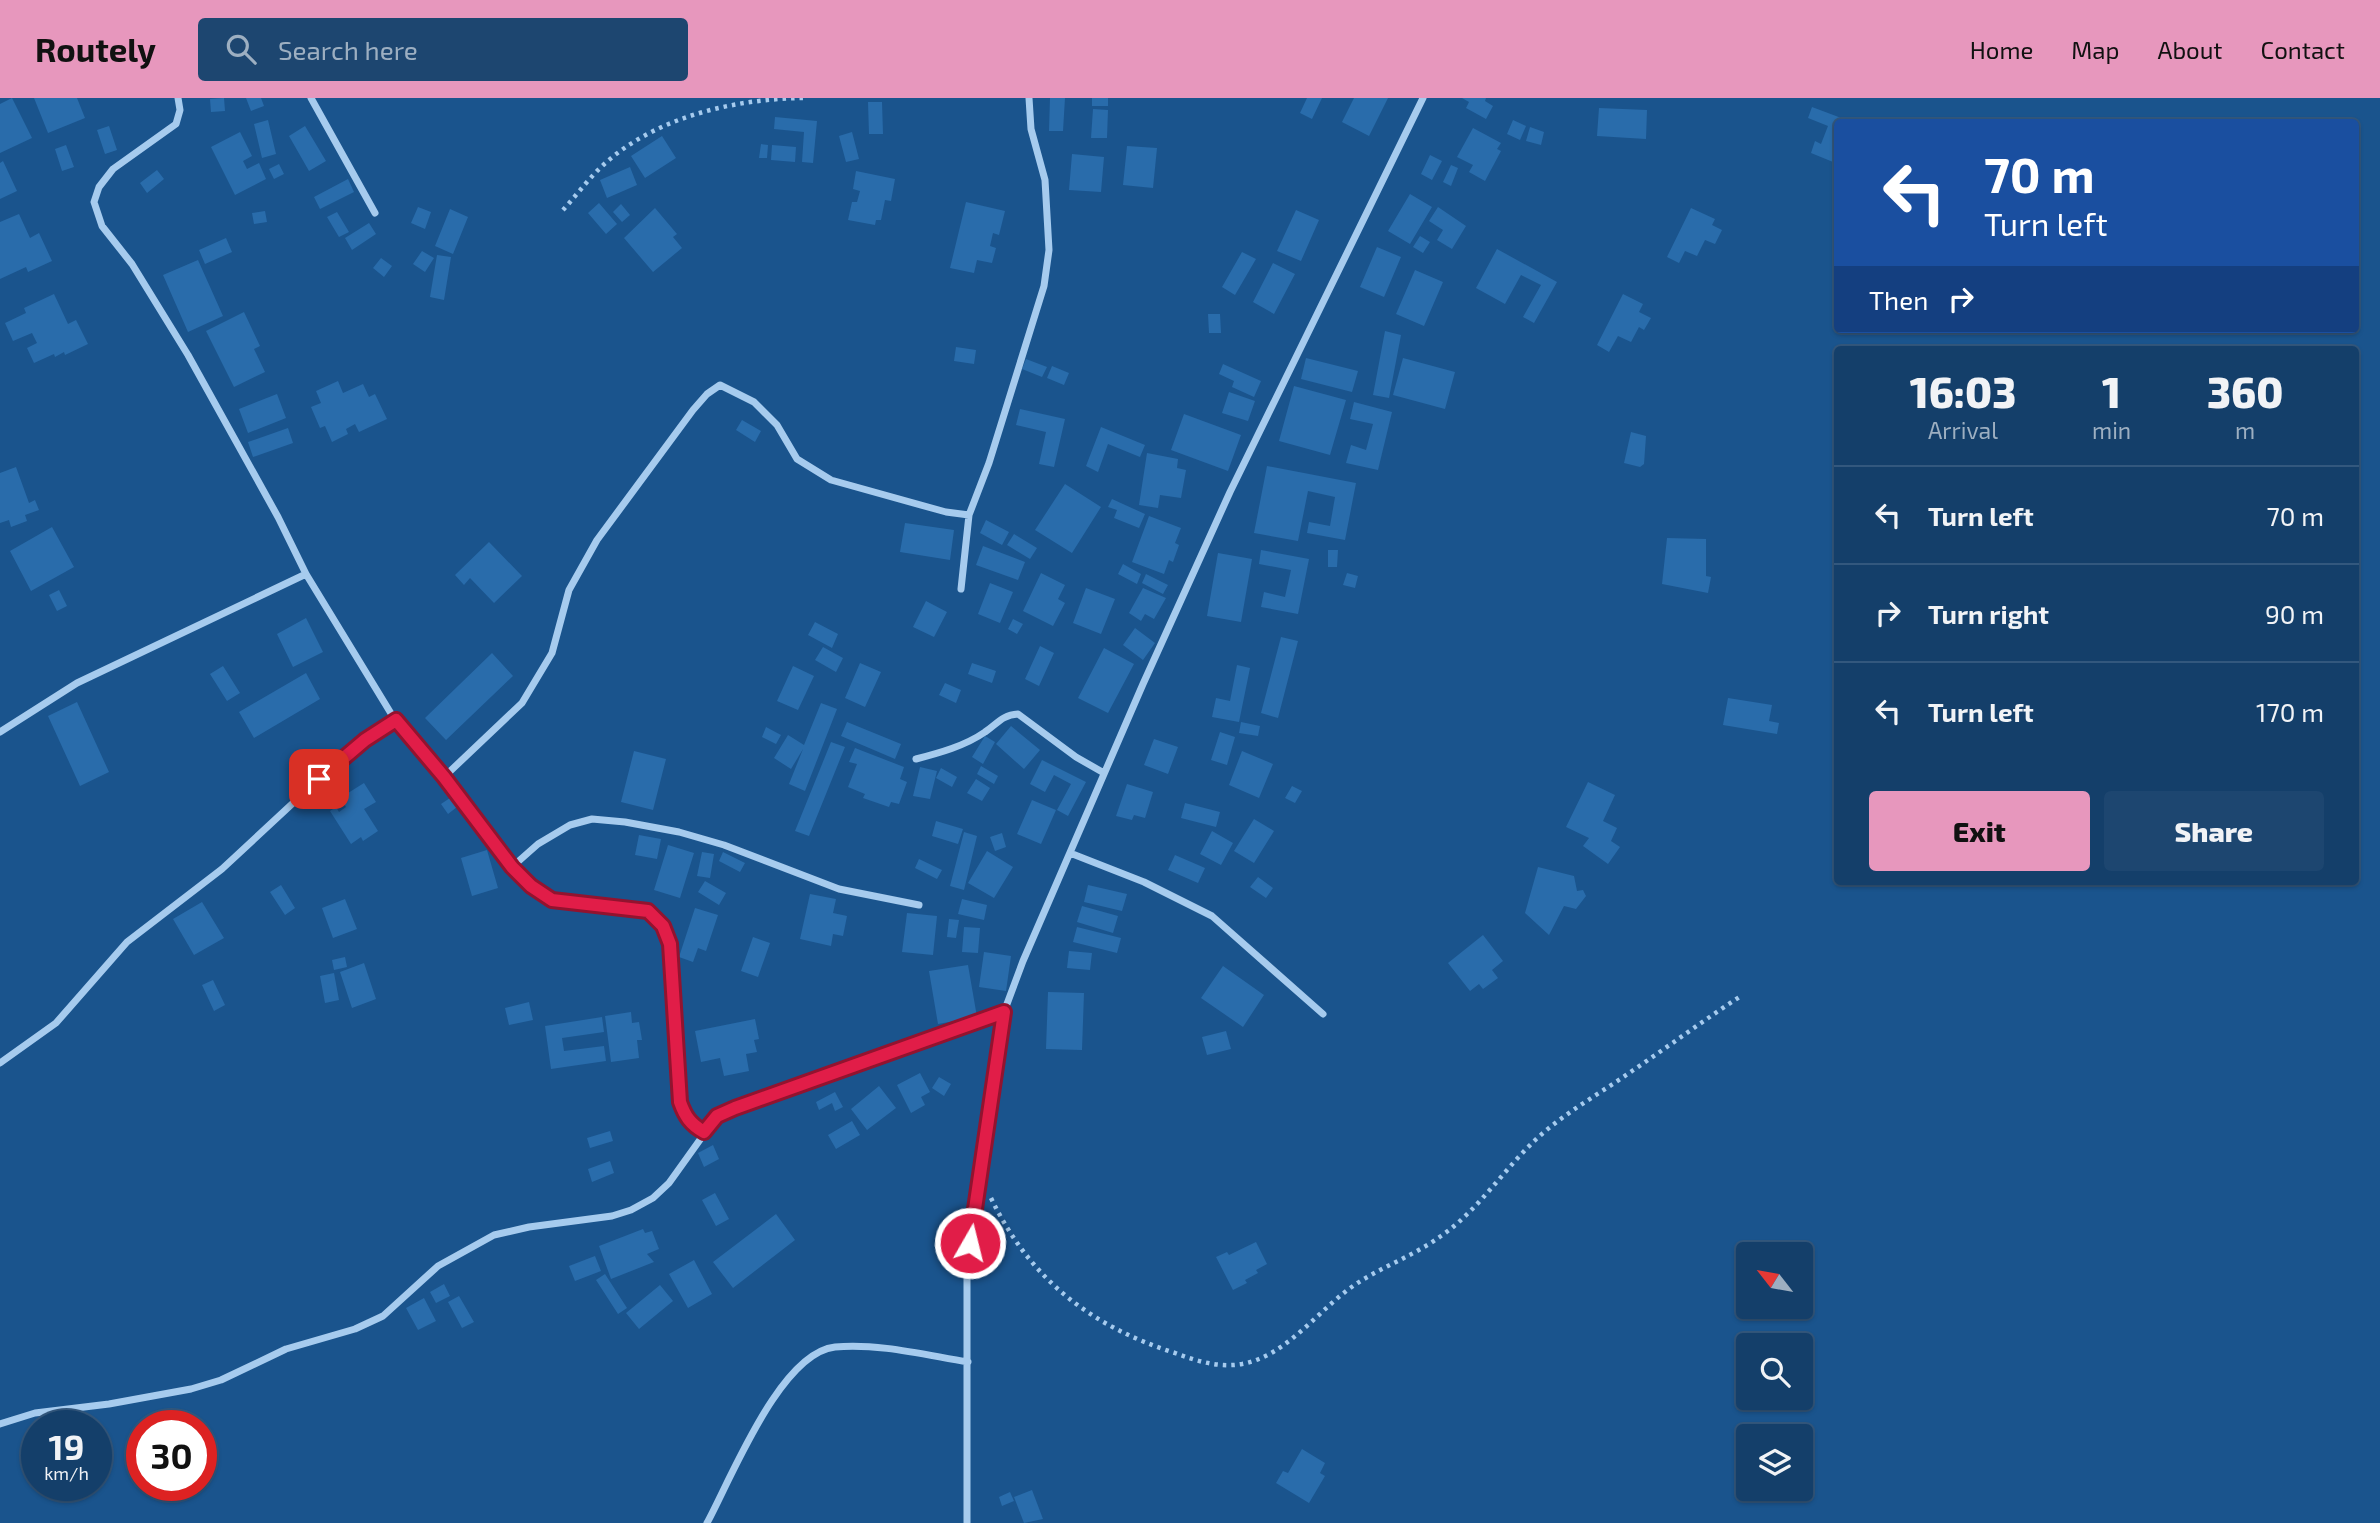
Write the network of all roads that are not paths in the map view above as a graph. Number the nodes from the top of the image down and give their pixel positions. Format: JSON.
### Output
{"nodes":[{"id":1,"x":178,"y":98,"type":"edge"},
{"id":2,"x":311,"y":98,"type":"edge"},
{"id":3,"x":1029,"y":98,"type":"edge"},
{"id":4,"x":1423,"y":98,"type":"edge"},
{"id":5,"x":375,"y":213,"type":"dead end"},
{"id":6,"x":969,"y":515,"type":"junction"},
{"id":7,"x":306,"y":574,"type":"junction"},
{"id":8,"x":961,"y":589,"type":"dead end"},
{"id":9,"x":396,"y":720,"type":"junction"},
{"id":10,"x":0,"y":732,"type":"edge"},
{"id":11,"x":916,"y":759,"type":"dead end"},
{"id":12,"x":1104,"y":773,"type":"junction"},
{"id":13,"x":444,"y":777,"type":"junction"},
{"id":14,"x":1070,"y":853,"type":"junction"},
{"id":15,"x":512,"y":867,"type":"junction"},
{"id":16,"x":919,"y":905,"type":"dead end"},
{"id":17,"x":1004,"y":1012,"type":"junction"},
{"id":18,"x":1323,"y":1014,"type":"dead end"},
{"id":19,"x":0,"y":1063,"type":"edge"},
{"id":20,"x":704,"y":1132,"type":"junction"},
{"id":21,"x":968,"y":1362,"type":"junction"},
{"id":22,"x":0,"y":1424,"type":"edge"},
{"id":23,"x":707,"y":1523,"type":"edge"},
{"id":24,"x":967,"y":1523,"type":"edge"}],
"edges":[{"from":1,"to":7,"type":"street"},
{"from":2,"to":5,"type":"street"},
{"from":3,"to":6,"type":"street"},
{"from":4,"to":12,"type":"street"},
{"from":6,"to":8,"type":"street"},
{"from":6,"to":13,"type":"street"},
{"from":7,"to":9,"type":"street"},
{"from":7,"to":10,"type":"street"},
{"from":9,"to":13,"type":"street"},
{"from":9,"to":19,"type":"street"},
{"from":11,"to":12,"type":"street"},
{"from":12,"to":14,"type":"street"},
{"from":13,"to":15,"type":"street"},
{"from":14,"to":17,"type":"street"},
{"from":14,"to":18,"type":"street"},
{"from":15,"to":16,"type":"street"},
{"from":15,"to":20,"type":"street"},
{"from":17,"to":20,"type":"street"},
{"from":17,"to":21,"type":"street"},
{"from":20,"to":22,"type":"street"},
{"from":21,"to":23,"type":"street"},
{"from":21,"to":24,"type":"street"}]}
